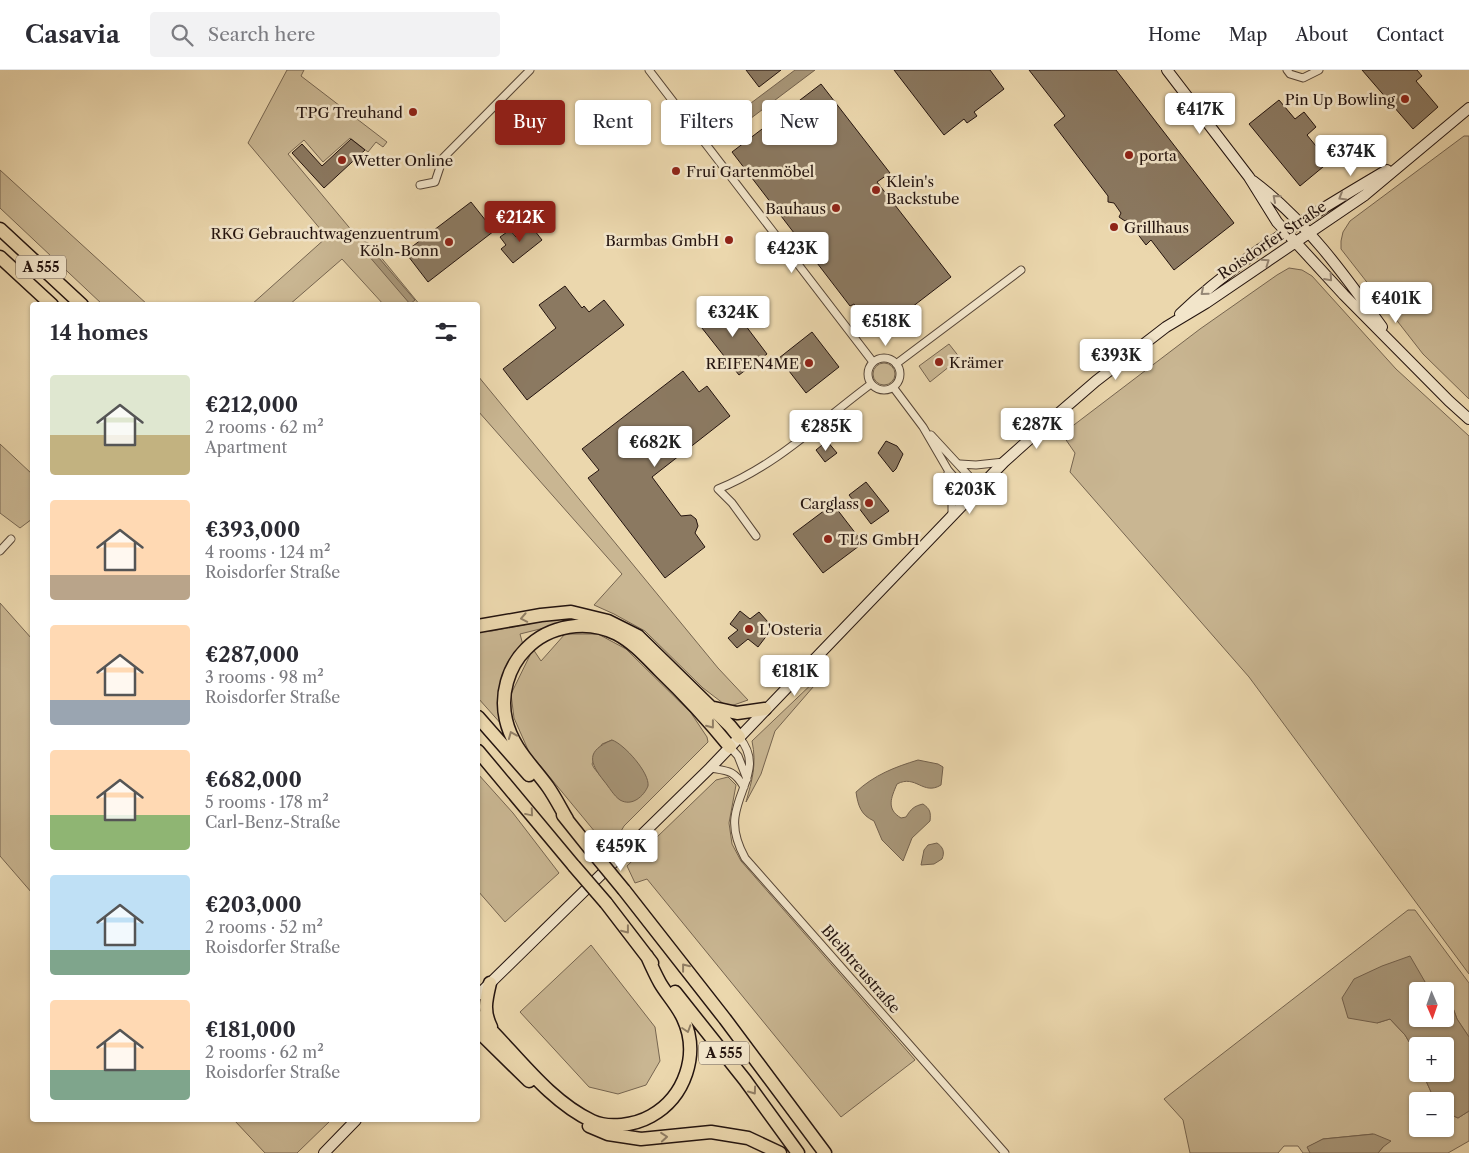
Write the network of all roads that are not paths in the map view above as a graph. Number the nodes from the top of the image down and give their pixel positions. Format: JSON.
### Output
{"nodes":[{"id":1,"x":530,"y":70,"type":"edge"},
{"id":2,"x":649,"y":70,"type":"edge"},
{"id":3,"x":1167,"y":70,"type":"edge"},
{"id":4,"x":1287,"y":70,"type":"edge"},
{"id":5,"x":1319,"y":70,"type":"edge"},
{"id":6,"x":1469,"y":108,"type":"edge"},
{"id":7,"x":1414,"y":154,"type":"junction"},
{"id":8,"x":1248,"y":177,"type":"junction"},
{"id":9,"x":420,"y":185,"type":"dead end"},
{"id":10,"x":1301,"y":222,"type":"junction"},
{"id":11,"x":0,"y":229,"type":"edge"},
{"id":12,"x":1286,"y":232,"type":"junction"},
{"id":13,"x":1310,"y":233,"type":"junction"},
{"id":14,"x":1296,"y":242,"type":"junction"},
{"id":15,"x":0,"y":257,"type":"edge"},
{"id":16,"x":1021,"y":270,"type":"dead end"},
{"id":17,"x":49,"y":302,"type":"edge"},
{"id":18,"x":79,"y":302,"type":"edge"},
{"id":19,"x":1166,"y":327,"type":"junction"},
{"id":20,"x":1402,"y":353,"type":"junction"},
{"id":21,"x":874,"y":362,"type":"junction"},
{"id":22,"x":896,"y":364,"type":"junction"},
{"id":23,"x":871,"y":384,"type":"junction"},
{"id":24,"x":893,"y":387,"type":"junction"},
{"id":25,"x":1469,"y":419,"type":"edge"},
{"id":26,"x":923,"y":427,"type":"junction"},
{"id":27,"x":1004,"y":462,"type":"junction"},
{"id":28,"x":960,"y":464,"type":"junction"},
{"id":29,"x":948,"y":470,"type":"junction"},
{"id":30,"x":980,"y":488,"type":"junction"},
{"id":31,"x":971,"y":497,"type":"junction"},
{"id":32,"x":952,"y":516,"type":"junction"},
{"id":33,"x":756,"y":536,"type":"dead end"},
{"id":34,"x":10,"y":539,"type":"dead end"},
{"id":35,"x":0,"y":551,"type":"edge"},
{"id":36,"x":480,"y":626,"type":"edge"},
{"id":37,"x":710,"y":707,"type":"junction"},
{"id":38,"x":765,"y":709,"type":"junction"},
{"id":39,"x":480,"y":719,"type":"edge"},
{"id":40,"x":739,"y":737,"type":"junction"},
{"id":41,"x":730,"y":746,"type":"junction"},
{"id":42,"x":480,"y":753,"type":"edge"},
{"id":43,"x":710,"y":768,"type":"junction"},
{"id":44,"x":747,"y":779,"type":"junction"},
{"id":45,"x":744,"y":787,"type":"junction"},
{"id":46,"x":567,"y":819,"type":"junction"},
{"id":47,"x":647,"y":956,"type":"junction"},
{"id":48,"x":490,"y":983,"type":"junction"},
{"id":49,"x":480,"y":993,"type":"edge"},
{"id":50,"x":480,"y":1019,"type":"edge"},
{"id":51,"x":493,"y":1031,"type":"junction"},
{"id":52,"x":480,"y":1033,"type":"edge"},
{"id":53,"x":354,"y":1122,"type":"edge"},
{"id":54,"x":324,"y":1153,"type":"edge"},
{"id":55,"x":780,"y":1153,"type":"edge"},
{"id":56,"x":798,"y":1153,"type":"edge"},
{"id":57,"x":826,"y":1153,"type":"edge"},
{"id":58,"x":1005,"y":1153,"type":"edge"}],
"edges":[{"from":1,"to":9,"type":"street"},
{"from":2,"to":21,"type":"street"},
{"from":3,"to":8,"type":"main road"},
{"from":4,"to":5,"type":"street"},
{"from":6,"to":7,"type":"main road","name":"Roisdorfer Straße"},
{"from":7,"to":10,"type":"main road","name":"Roisdorfer Straße","one_way":true},
{"from":7,"to":13,"type":"main road","name":"Roisdorfer Straße"},
{"from":10,"to":8,"type":"main road","one_way":true},
{"from":8,"to":12,"type":"main road"},
{"from":10,"to":12,"type":"main road","name":"Roisdorfer Straße"},
{"from":10,"to":13,"type":"main road"},
{"from":11,"to":18,"type":"highway","number":"A 555"},
{"from":12,"to":14,"type":"main road"},
{"from":12,"to":19,"type":"main road","name":"Roisdorfer Straße","one_way":true},
{"from":13,"to":14,"type":"main road","name":"Roisdorfer Straße"},
{"from":13,"to":20,"type":"main road"},
{"from":19,"to":14,"type":"main road","name":"Roisdorfer Straße","one_way":true},
{"from":14,"to":20,"type":"main road","one_way":true},
{"from":15,"to":17,"type":"highway","number":"A 555"},
{"from":16,"to":22,"type":"street"},
{"from":19,"to":27,"type":"main road","name":"Roisdorfer Straße"},
{"from":20,"to":25,"type":"main road"},
{"from":21,"to":22,"type":"street"},
{"from":21,"to":23,"type":"street"},
{"from":22,"to":24,"type":"street"},
{"from":23,"to":24,"type":"street"},
{"from":23,"to":33,"type":"street"},
{"from":24,"to":26,"type":"street"},
{"from":26,"to":28,"type":"street"},
{"from":26,"to":29,"type":"street"},
{"from":27,"to":28,"type":"street"},
{"from":27,"to":30,"type":"main road","name":"Roisdorfer Straße"},
{"from":28,"to":30,"type":"street"},
{"from":29,"to":31,"type":"street"},
{"from":29,"to":32,"type":"street"},
{"from":30,"to":31,"type":"main road","name":"Roisdorfer Straße"},
{"from":31,"to":32,"type":"main road","name":"Roisdorfer Straße"},
{"from":32,"to":38,"type":"main road","name":"Roisdorfer Straße"},
{"from":34,"to":35,"type":"street"},
{"from":37,"to":36,"type":"highway","one_way":true},
{"from":37,"to":38,"type":"highway"},
{"from":37,"to":40,"type":"highway"},
{"from":38,"to":40,"type":"main road","name":"Roisdorfer Straße"},
{"from":39,"to":46,"type":"highway","number":"A 555"},
{"from":40,"to":41,"type":"main road","name":"Roisdorfer Straße"},
{"from":40,"to":44,"type":"street","name":"Bleibtreustraße"},
{"from":41,"to":43,"type":"main road","name":"Roisdorfer Straße"},
{"from":41,"to":44,"type":"street"},
{"from":46,"to":41,"type":"highway","one_way":true},
{"from":42,"to":47,"type":"highway","number":"A 555","one_way":true,"bridge":true},
{"from":43,"to":45,"type":"street"},
{"from":43,"to":48,"type":"main road","name":"Roisdorfer Straße"},
{"from":44,"to":45,"type":"street","name":"Bleibtreustraße"},
{"from":45,"to":58,"type":"street","name":"Bleibtreustraße"},
{"from":57,"to":46,"type":"highway","number":"A 555","one_way":true,"bridge":true},
{"from":47,"to":51,"type":"highway","one_way":true},
{"from":47,"to":56,"type":"highway","number":"A 555","one_way":true},
{"from":48,"to":49,"type":"main road","name":"Roisdorfer Straße"},
{"from":48,"to":51,"type":"highway"},
{"from":50,"to":51,"type":"highway"},
{"from":52,"to":55,"type":"highway","one_way":true},
{"from":53,"to":54,"type":"main road"}]}
